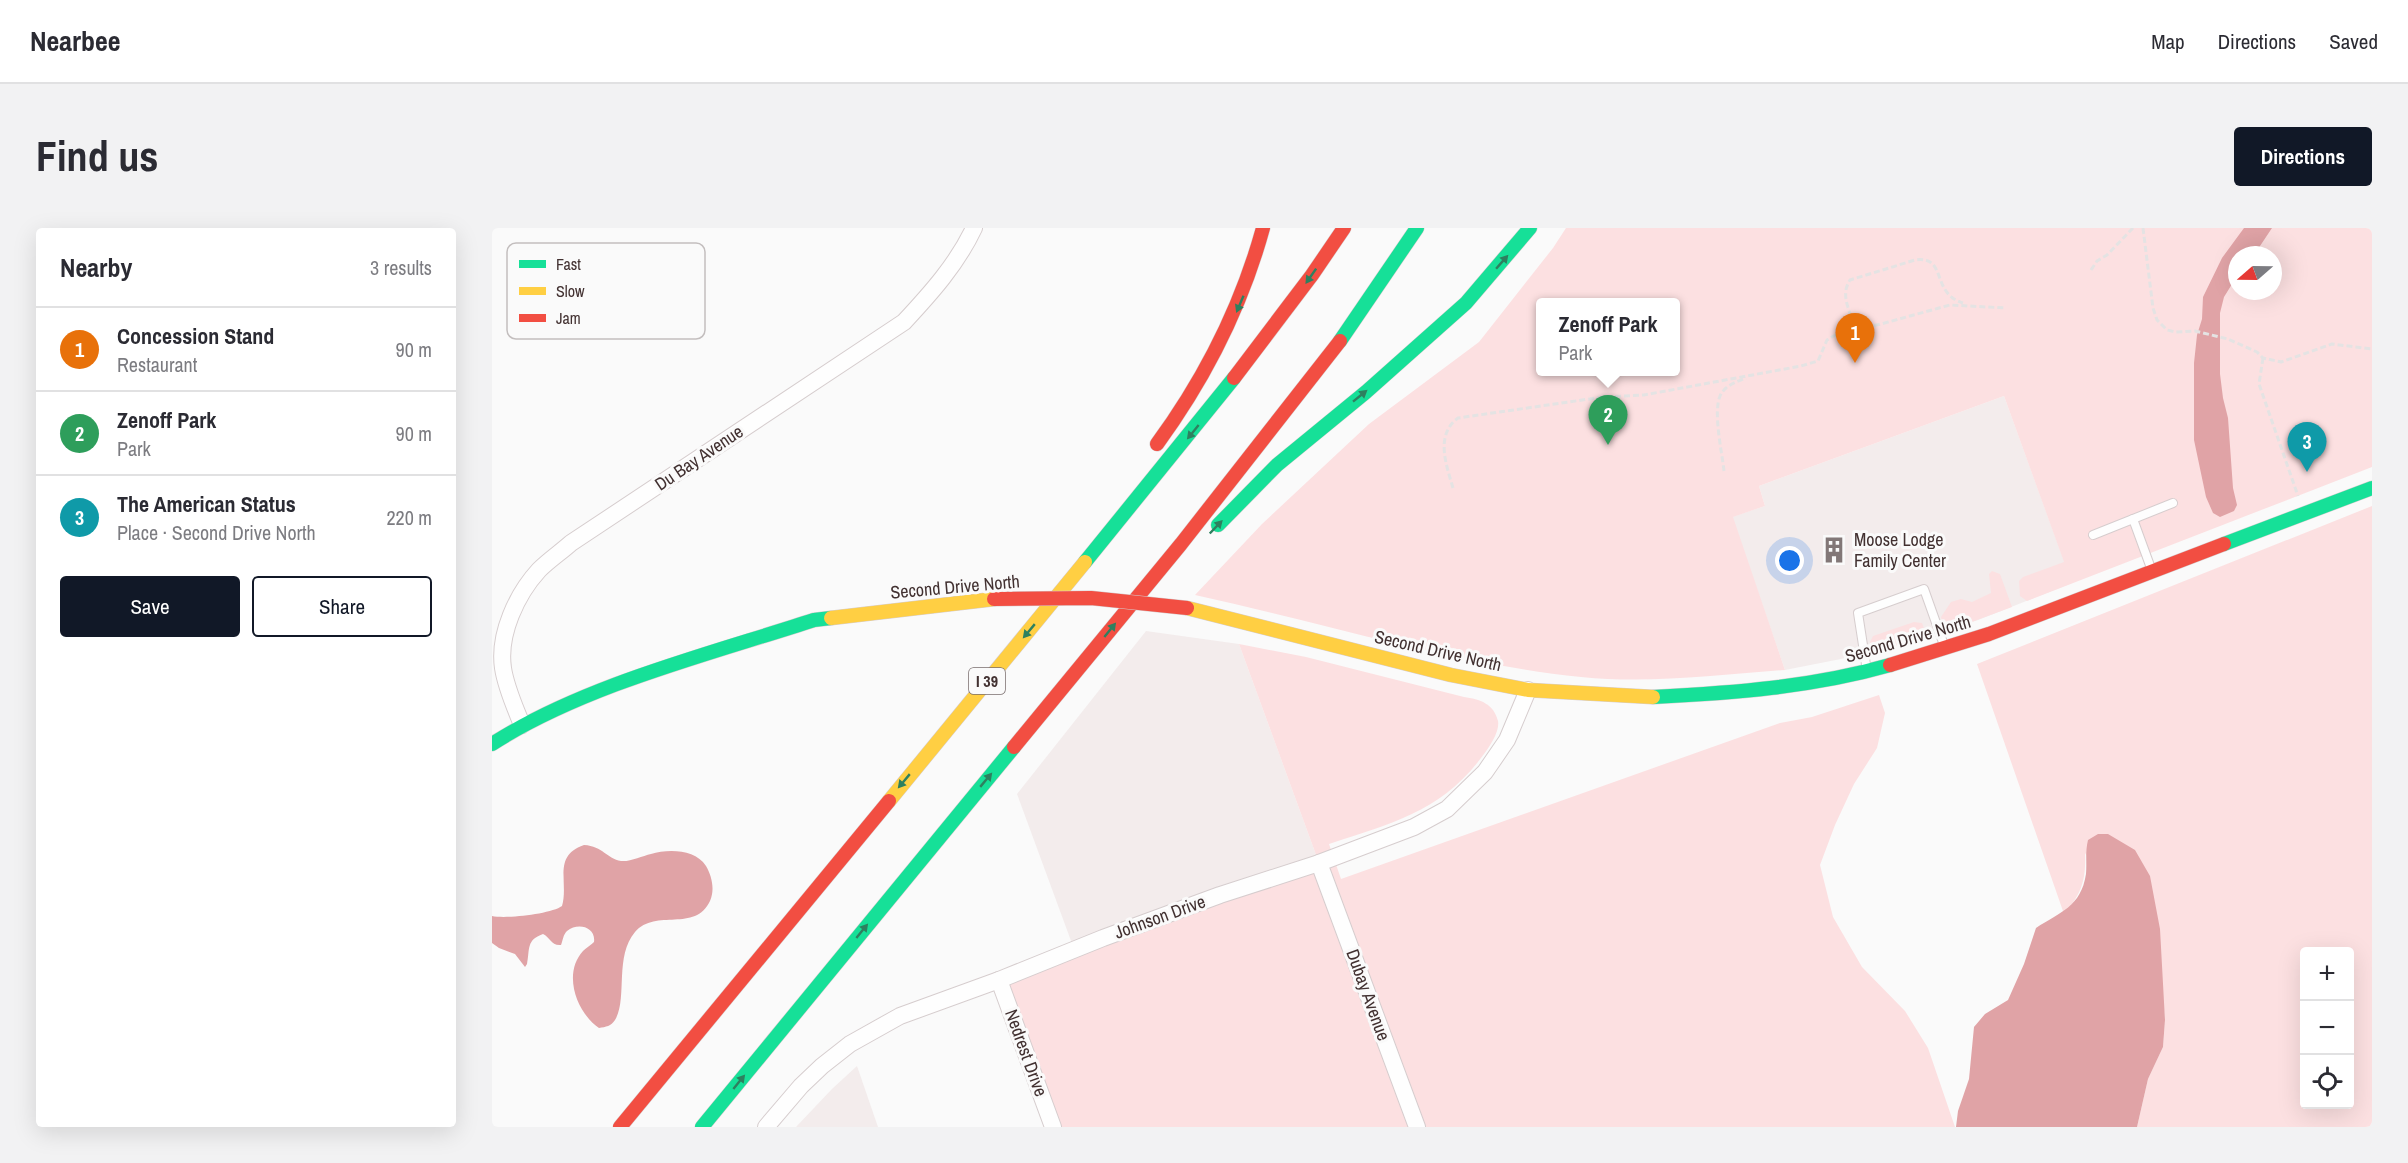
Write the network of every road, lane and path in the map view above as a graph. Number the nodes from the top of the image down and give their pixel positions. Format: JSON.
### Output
{"nodes":[{"id":1,"x":974,"y":228,"type":"edge"},
{"id":2,"x":1263,"y":228,"type":"edge"},
{"id":3,"x":1344,"y":228,"type":"edge"},
{"id":4,"x":1418,"y":228,"type":"edge"},
{"id":5,"x":1530,"y":228,"type":"edge"},
{"id":6,"x":2133,"y":228,"type":"edge"},
{"id":7,"x":2143,"y":228,"type":"edge"},
{"id":8,"x":2091,"y":270,"type":"dead end"},
{"id":9,"x":1970,"y":305,"type":"junction"},
{"id":10,"x":2006,"y":308,"type":"dead end"},
{"id":11,"x":1837,"y":334,"type":"junction"},
{"id":12,"x":2372,"y":349,"type":"edge"},
{"id":13,"x":2263,"y":358,"type":"junction"},
{"id":14,"x":1756,"y":375,"type":"junction"},
{"id":15,"x":1150,"y":453,"type":"dead end"},
{"id":16,"x":1724,"y":471,"type":"dead end"},
{"id":17,"x":1453,"y":488,"type":"dead end"},
{"id":18,"x":2372,"y":488,"type":"edge"},
{"id":19,"x":2297,"y":493,"type":"dead end"},
{"id":20,"x":2173,"y":503,"type":"dead end"},
{"id":21,"x":2133,"y":519,"type":"junction"},
{"id":22,"x":1208,"y":535,"type":"dead end"},
{"id":23,"x":2093,"y":535,"type":"dead end"},
{"id":24,"x":1077,"y":549,"type":"dead end"},
{"id":25,"x":1193,"y":551,"type":"dead end"},
{"id":26,"x":2152,"y":571,"type":"junction"},
{"id":27,"x":1141,"y":592,"type":"junction"},
{"id":28,"x":1049,"y":606,"type":"junction"},
{"id":29,"x":1945,"y":648,"type":"junction"},
{"id":30,"x":1867,"y":672,"type":"junction"},
{"id":31,"x":1528,"y":690,"type":"junction"},
{"id":32,"x":522,"y":725,"type":"junction"},
{"id":33,"x":492,"y":744,"type":"edge"},
{"id":34,"x":1319,"y":863,"type":"junction"},
{"id":35,"x":999,"y":980,"type":"junction"},
{"id":36,"x":620,"y":1127,"type":"edge"},
{"id":37,"x":702,"y":1127,"type":"edge"},
{"id":38,"x":766,"y":1127,"type":"edge"},
{"id":39,"x":1053,"y":1127,"type":"edge"},
{"id":40,"x":1417,"y":1127,"type":"edge"}],
"edges":[{"from":1,"to":32,"type":"street","name":"Du Bay Avenue"},
{"from":2,"to":15,"type":"main road","one_way":true},
{"from":3,"to":28,"type":"main road","number":"I 39","one_way":true},
{"from":4,"to":27,"type":"main road"},
{"from":22,"to":5,"type":"main road","one_way":true},
{"from":6,"to":8,"type":"path"},
{"from":7,"to":13,"type":"path"},
{"from":9,"to":10,"type":"path"},
{"from":9,"to":11,"type":"path"},
{"from":9,"to":11,"type":"path"},
{"from":11,"to":14,"type":"path"},
{"from":12,"to":13,"type":"path"},
{"from":13,"to":19,"type":"path"},
{"from":14,"to":16,"type":"path"},
{"from":14,"to":17,"type":"path"},
{"from":18,"to":26,"type":"main road","name":"Second Drive North"},
{"from":20,"to":21,"type":"lane"},
{"from":21,"to":23,"type":"lane"},
{"from":21,"to":26,"type":"lane"},
{"from":24,"to":28,"type":"main road"},
{"from":25,"to":27,"type":"main road"},
{"from":26,"to":29,"type":"main road","name":"Second Drive North"},
{"from":37,"to":27,"type":"main road","one_way":true},
{"from":28,"to":36,"type":"main road","number":"I 39","one_way":true},
{"from":29,"to":30,"type":"main road","name":"Second Drive North"},
{"from":29,"to":30,"type":"lane"},
{"from":30,"to":31,"type":"main road","name":"Second Drive North"},
{"from":31,"to":32,"type":"main road","name":"Second Drive North","bridge":true},
{"from":31,"to":34,"type":"street","name":"Johnson Drive"},
{"from":32,"to":33,"type":"main road","name":"Second Drive North"},
{"from":34,"to":35,"type":"street","name":"Johnson Drive"},
{"from":34,"to":40,"type":"street","name":"Dubay Avenue"},
{"from":35,"to":38,"type":"street","name":"Johnson Drive"},
{"from":35,"to":39,"type":"street","name":"Nedrest Drive"}]}
